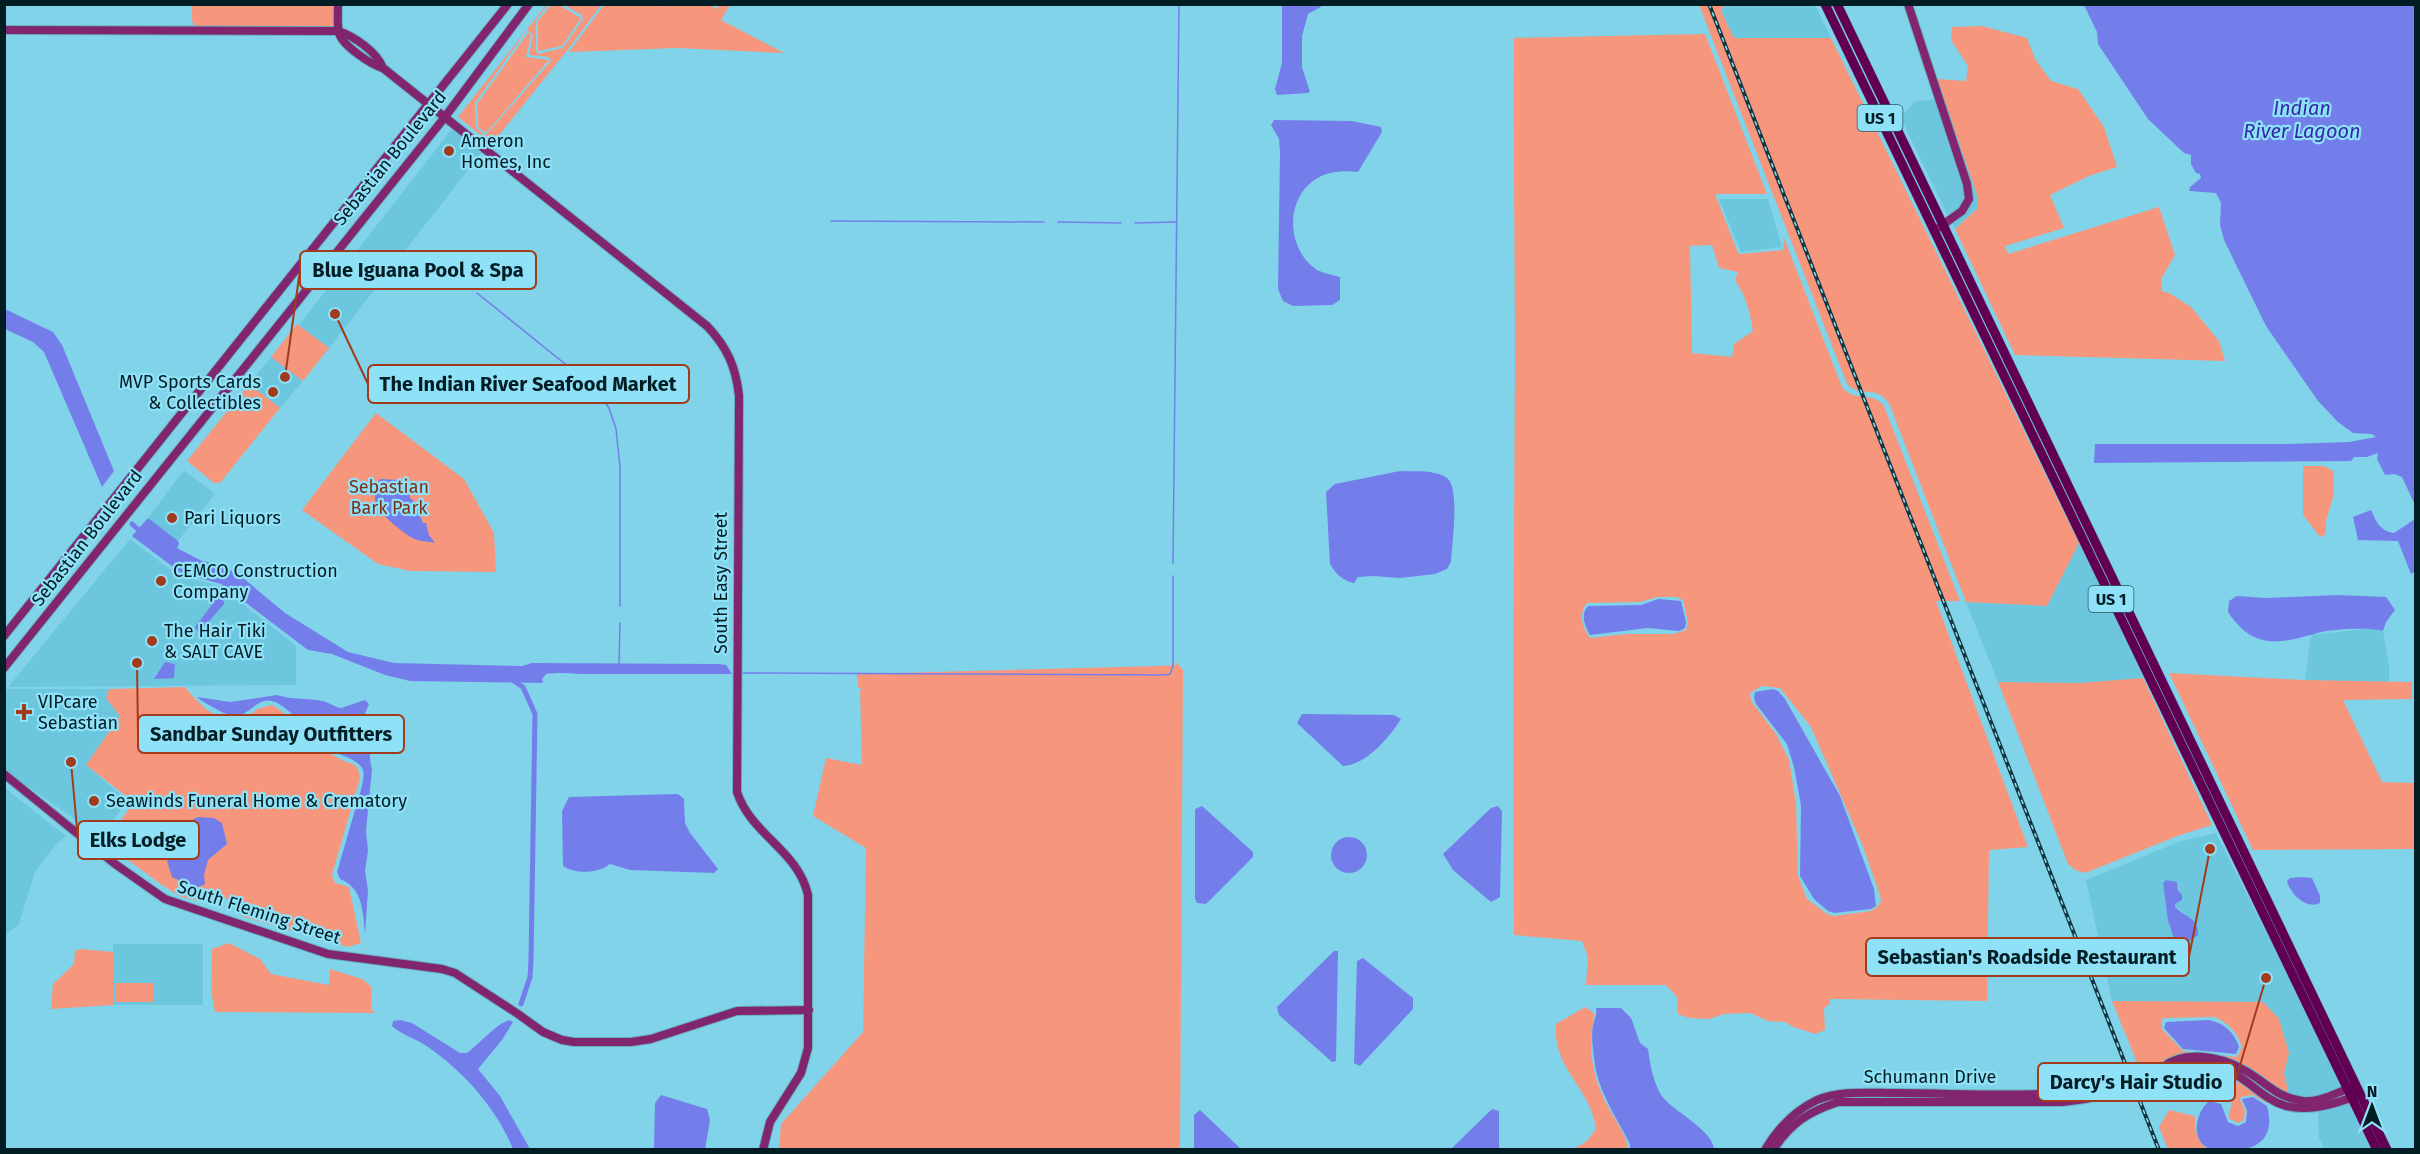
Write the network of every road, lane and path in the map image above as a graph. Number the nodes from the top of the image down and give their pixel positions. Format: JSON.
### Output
{"nodes":[{"id":1,"x":338,"y":4,"type":"edge"},
{"id":2,"x":508,"y":4,"type":"edge"},
{"id":3,"x":529,"y":4,"type":"edge"},
{"id":4,"x":1825,"y":4,"type":"edge"},
{"id":5,"x":1837,"y":4,"type":"edge"},
{"id":6,"x":1908,"y":4,"type":"edge"},
{"id":7,"x":4,"y":30,"type":"edge"},
{"id":8,"x":338,"y":31,"type":"junction"},
{"id":9,"x":429,"y":104,"type":"junction"},
{"id":10,"x":445,"y":117,"type":"junction"},
{"id":11,"x":1943,"y":226,"type":"junction"},
{"id":12,"x":1934,"y":231,"type":"junction"},
{"id":13,"x":2035,"y":440,"type":"junction"},
{"id":14,"x":2048,"y":444,"type":"junction"},
{"id":15,"x":4,"y":636,"type":"edge"},
{"id":16,"x":2133,"y":644,"type":"junction"},
{"id":17,"x":2147,"y":650,"type":"junction"},
{"id":18,"x":4,"y":668,"type":"edge"},
{"id":19,"x":4,"y":774,"type":"edge"},
{"id":20,"x":809,"y":1010,"type":"junction"},
{"id":21,"x":2354,"y":1091,"type":"junction"},
{"id":22,"x":2005,"y":1098,"type":"junction"},
{"id":23,"x":763,"y":1149,"type":"edge"},
{"id":24,"x":1765,"y":1149,"type":"edge"},
{"id":25,"x":1773,"y":1149,"type":"edge"},
{"id":26,"x":2377,"y":1149,"type":"edge"},
{"id":27,"x":2387,"y":1149,"type":"edge"}],
"edges":[{"from":1,"to":8,"type":"street"},
{"from":2,"to":9,"type":"street","name":"Sebastian Boulevard"},
{"from":3,"to":10,"type":"street","name":"Sebastian Boulevard"},
{"from":4,"to":12,"type":"main road","number":"US 1"},
{"from":5,"to":11,"type":"main road","number":"US 1"},
{"from":6,"to":11,"type":"street"},
{"from":7,"to":8,"type":"street"},
{"from":8,"to":9,"type":"street","name":"South Easy Street"},
{"from":9,"to":10,"type":"street","name":"South Easy Street"},
{"from":9,"to":15,"type":"street","name":"Sebastian Boulevard"},
{"from":10,"to":18,"type":"street","name":"Sebastian Boulevard"},
{"from":10,"to":20,"type":"street","name":"South Easy Street"},
{"from":11,"to":12,"type":"street"},
{"from":11,"to":14,"type":"main road","number":"US 1"},
{"from":12,"to":13,"type":"main road","number":"US 1"},
{"from":13,"to":14,"type":"main road"},
{"from":13,"to":16,"type":"main road","number":"US 1"},
{"from":14,"to":17,"type":"main road","number":"US 1"},
{"from":16,"to":17,"type":"main road"},
{"from":16,"to":21,"type":"main road","number":"US 1"},
{"from":17,"to":21,"type":"main road","number":"US 1"},
{"from":19,"to":20,"type":"street","name":"South Fleming Street"},
{"from":20,"to":23,"type":"street","name":"South Easy Street"},
{"from":21,"to":22,"type":"street","name":"Schumann Drive"},
{"from":21,"to":26,"type":"main road","number":"US 1"},
{"from":21,"to":27,"type":"main road","number":"US 1"},
{"from":22,"to":24,"type":"street","name":"Schumann Drive"},
{"from":22,"to":25,"type":"street","name":"Schumann Drive"}]}
